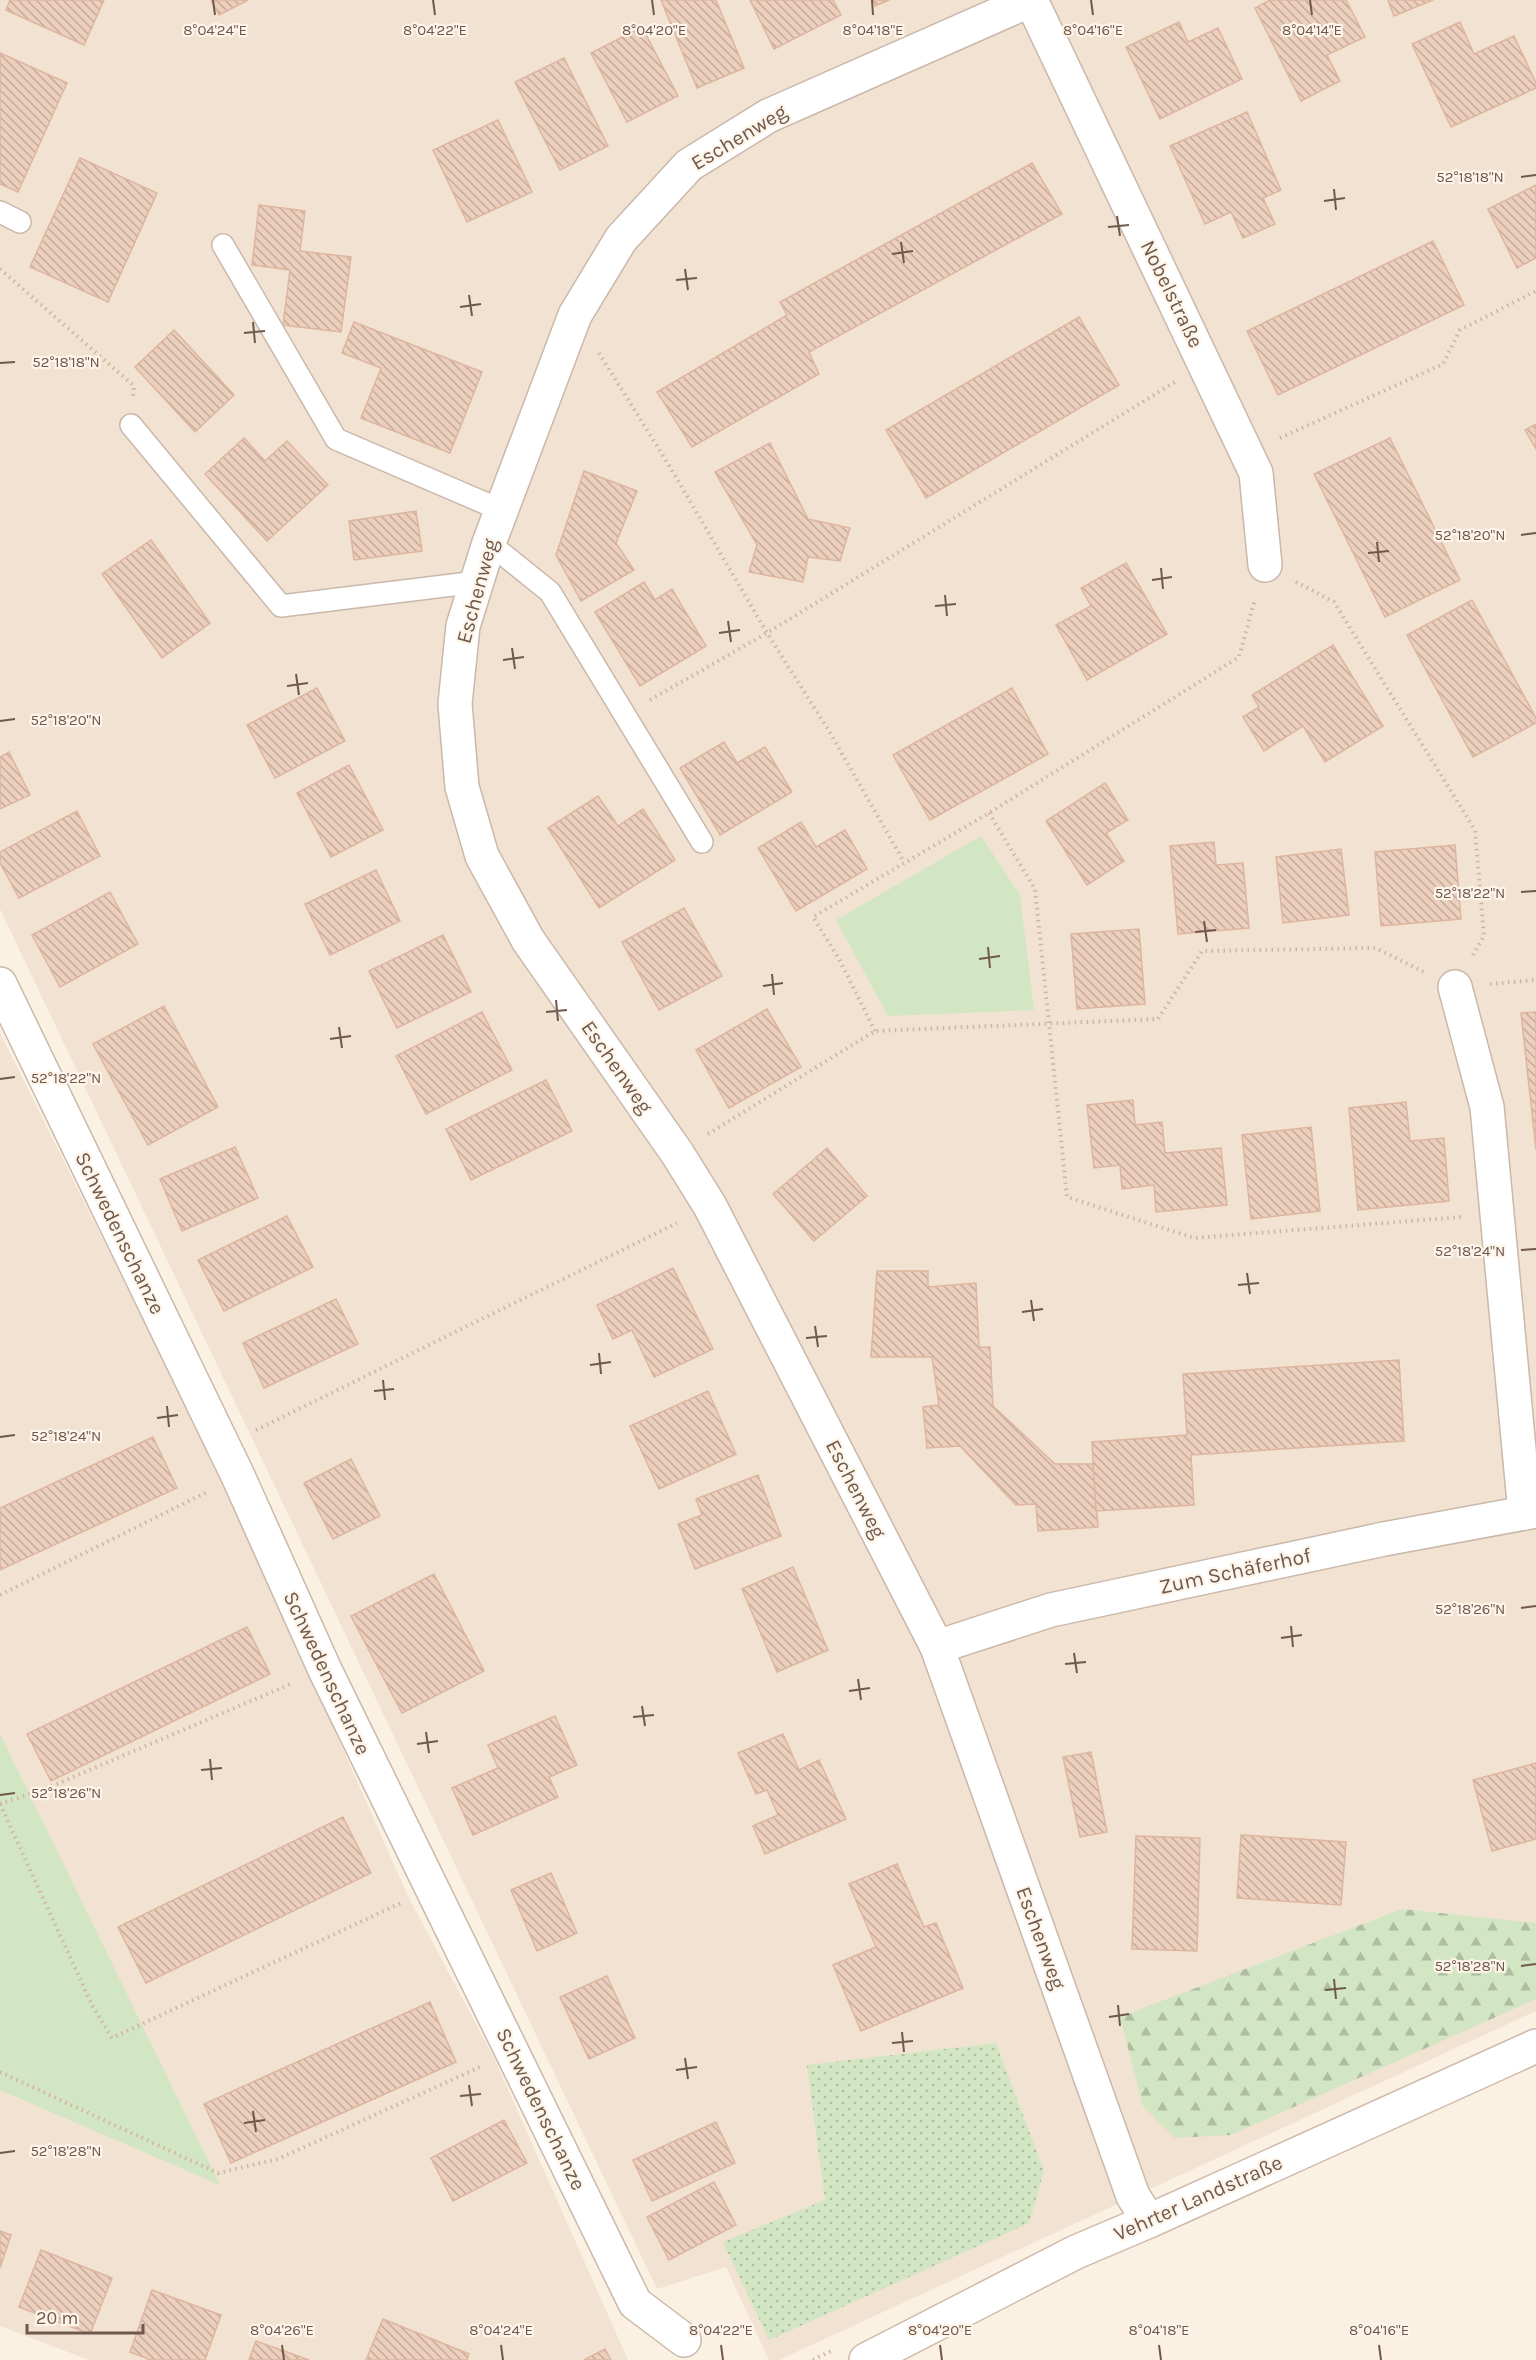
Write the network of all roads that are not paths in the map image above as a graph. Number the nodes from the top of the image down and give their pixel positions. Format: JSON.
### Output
{"nodes":[{"id":1,"x":1031,"y":0,"type":"edge"},
{"id":2,"x":0,"y":212,"type":"edge"},
{"id":3,"x":20,"y":222,"type":"dead end"},
{"id":4,"x":223,"y":244,"type":"dead end"},
{"id":5,"x":130,"y":425,"type":"road end"},
{"id":6,"x":501,"y":510,"type":"junction"},
{"id":7,"x":489,"y":543,"type":"junction"},
{"id":8,"x":1265,"y":565,"type":"road end"},
{"id":9,"x":477,"y":582,"type":"junction"},
{"id":10,"x":702,"y":842,"type":"dead end"},
{"id":11,"x":0,"y":984,"type":"edge"},
{"id":12,"x":1455,"y":987,"type":"road end"},
{"id":13,"x":1531,"y":1512,"type":"edge"},
{"id":14,"x":937,"y":1647,"type":"junction"},
{"id":15,"x":1536,"y":2046,"type":"edge"},
{"id":16,"x":1149,"y":2221,"type":"junction"},
{"id":17,"x":684,"y":2340,"type":"dead end"},
{"id":18,"x":866,"y":2360,"type":"edge"}],
"edges":[{"from":1,"to":6,"type":"street","name":"Eschenweg"},
{"from":1,"to":8,"type":"street","name":"Nobelstraße"},
{"from":2,"to":3,"type":"lane"},
{"from":4,"to":6,"type":"lane"},
{"from":5,"to":9,"type":"lane"},
{"from":6,"to":7,"type":"street","name":"Eschenweg"},
{"from":7,"to":9,"type":"street","name":"Eschenweg"},
{"from":7,"to":10,"type":"lane"},
{"from":9,"to":14,"type":"street","name":"Eschenweg"},
{"from":11,"to":17,"type":"street","name":"Schwedenschanze"},
{"from":12,"to":13,"type":"street"},
{"from":13,"to":14,"type":"street","name":"Zum Schäferhof"},
{"from":14,"to":16,"type":"street","name":"Eschenweg"},
{"from":15,"to":16,"type":"street","name":"Vehrter Landstraße"},
{"from":16,"to":18,"type":"street","name":"Vehrter Landstraße"}]}
